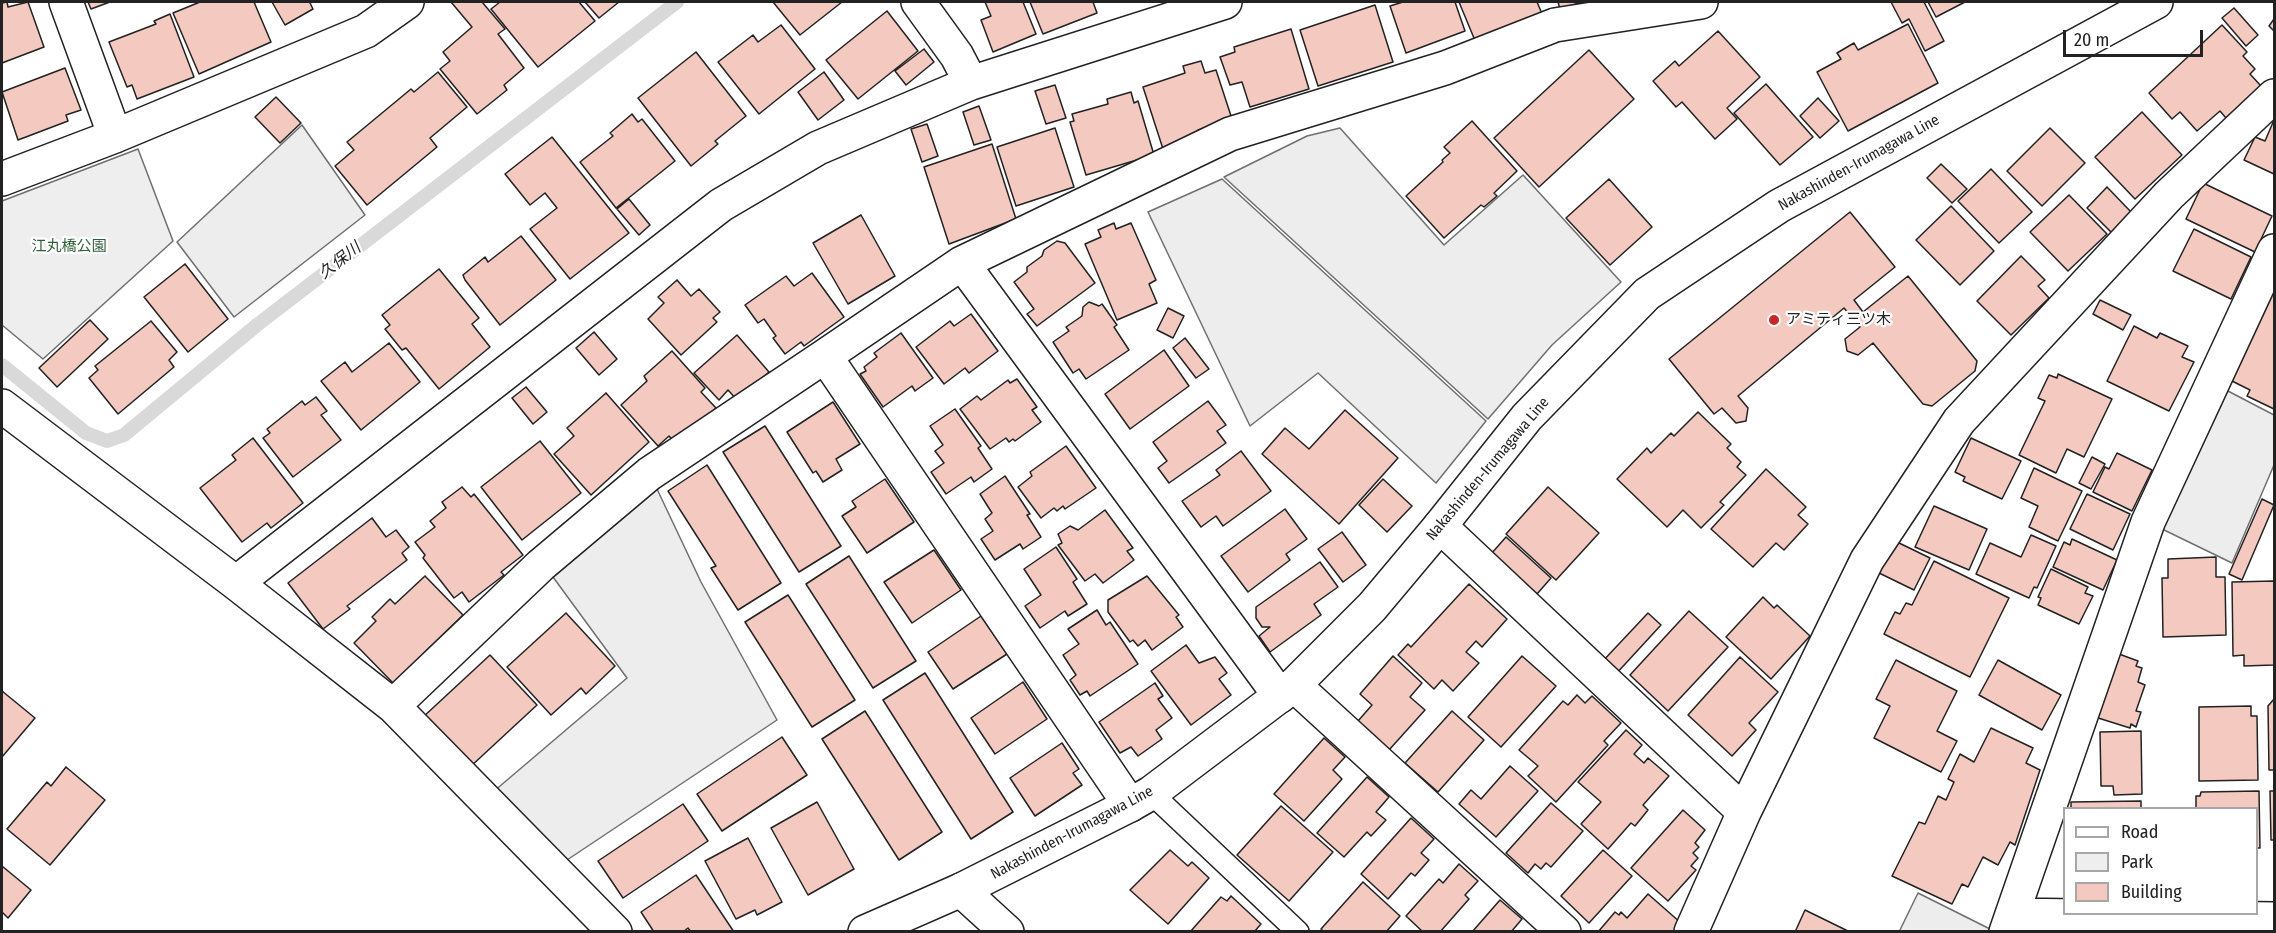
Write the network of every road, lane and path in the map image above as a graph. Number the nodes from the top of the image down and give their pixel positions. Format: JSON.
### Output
{"nodes":[{"id":1,"x":66,"y":2,"type":"edge"},
{"id":2,"x":407,"y":2,"type":"edge"},
{"id":3,"x":919,"y":2,"type":"edge"},
{"id":4,"x":1225,"y":2,"type":"edge"},
{"id":5,"x":1701,"y":2,"type":"edge"},
{"id":6,"x":2156,"y":2,"type":"edge"},
{"id":7,"x":971,"y":83,"type":"junction"},
{"id":8,"x":2274,"y":96,"type":"edge"},
{"id":9,"x":115,"y":136,"type":"junction"},
{"id":10,"x":2,"y":179,"type":"edge"},
{"id":11,"x":2274,"y":251,"type":"edge"},
{"id":12,"x":962,"y":263,"type":"junction"},
{"id":13,"x":825,"y":356,"type":"junction"},
{"id":14,"x":2,"y":406,"type":"edge"},
{"id":15,"x":1440,"y":526,"type":"junction"},
{"id":16,"x":236,"y":584,"type":"junction"},
{"id":17,"x":1287,"y":691,"type":"junction"},
{"id":18,"x":393,"y":706,"type":"junction"},
{"id":19,"x":1141,"y":799,"type":"junction"},
{"id":20,"x":1744,"y":812,"type":"junction"},
{"id":21,"x":961,"y":890,"type":"junction"},
{"id":22,"x":2274,"y":919,"type":"edge"},
{"id":23,"x":2009,"y":923,"type":"edge"},
{"id":24,"x":615,"y":932,"type":"edge"},
{"id":25,"x":864,"y":932,"type":"edge"},
{"id":26,"x":1007,"y":932,"type":"edge"},
{"id":27,"x":1299,"y":932,"type":"edge"},
{"id":28,"x":1564,"y":932,"type":"edge"},
{"id":29,"x":1690,"y":932,"type":"edge"}],
"edges":[{"from":1,"to":9,"type":"street"},
{"from":2,"to":9,"type":"street"},
{"from":3,"to":7,"type":"street"},
{"from":4,"to":7,"type":"street"},
{"from":5,"to":12,"type":"street"},
{"from":6,"to":15,"type":"street","name":"Nakashinden-Irumagawa Line"},
{"from":7,"to":16,"type":"street"},
{"from":8,"to":20,"type":"street"},
{"from":9,"to":10,"type":"street"},
{"from":11,"to":23,"type":"street"},
{"from":12,"to":13,"type":"street"},
{"from":12,"to":17,"type":"street"},
{"from":13,"to":18,"type":"street"},
{"from":13,"to":19,"type":"street"},
{"from":14,"to":16,"type":"street"},
{"from":15,"to":17,"type":"street","name":"Nakashinden-Irumagawa Line"},
{"from":15,"to":20,"type":"street"},
{"from":16,"to":18,"type":"street"},
{"from":17,"to":19,"type":"street","name":"Nakashinden-Irumagawa Line"},
{"from":17,"to":28,"type":"street"},
{"from":18,"to":24,"type":"street"},
{"from":19,"to":21,"type":"street","name":"Nakashinden-Irumagawa Line"},
{"from":19,"to":27,"type":"lane"},
{"from":20,"to":29,"type":"street"},
{"from":21,"to":25,"type":"street","name":"Nakashinden-Irumagawa Line"},
{"from":21,"to":26,"type":"street"},
{"from":22,"to":23,"type":"street"}]}
